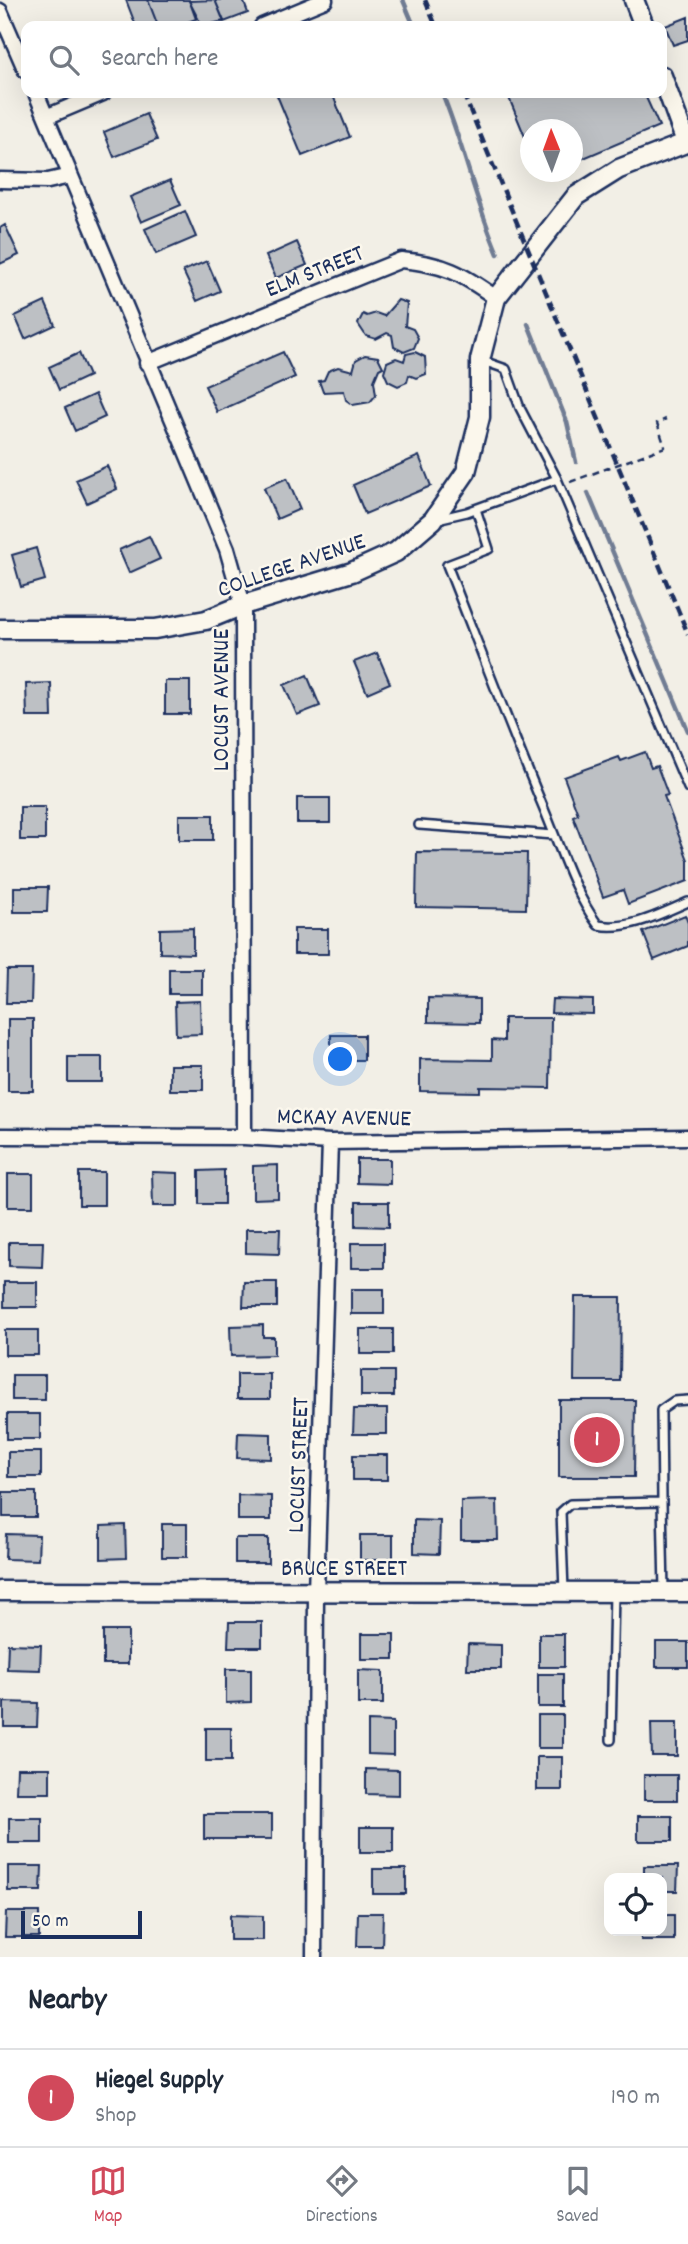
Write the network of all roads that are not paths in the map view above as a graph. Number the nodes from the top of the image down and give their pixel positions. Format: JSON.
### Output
{"nodes":[{"id":1,"x":325,"y":0,"type":"edge"},
{"id":2,"x":634,"y":0,"type":"edge"},
{"id":3,"x":0,"y":11,"type":"edge"},
{"id":4,"x":274,"y":21,"type":"edge"},
{"id":5,"x":642,"y":21,"type":"edge"},
{"id":6,"x":21,"y":59,"type":"edge"},
{"id":7,"x":667,"y":89,"type":"edge"},
{"id":8,"x":38,"y":98,"type":"edge"},
{"id":9,"x":91,"y":98,"type":"edge"},
{"id":10,"x":46,"y":117,"type":"junction"},
{"id":11,"x":687,"y":142,"type":"edge"},
{"id":12,"x":70,"y":176,"type":"junction"},
{"id":13,"x":0,"y":180,"type":"edge"},
{"id":14,"x":496,"y":298,"type":"junction"},
{"id":15,"x":481,"y":360,"type":"junction"},
{"id":16,"x":147,"y":363,"type":"junction"},
{"id":17,"x":559,"y":483,"type":"junction"},
{"id":18,"x":476,"y":509,"type":"junction"},
{"id":19,"x":433,"y":520,"type":"junction"},
{"id":20,"x":243,"y":605,"type":"junction"},
{"id":21,"x":0,"y":629,"type":"edge"},
{"id":22,"x":688,"y":788,"type":"edge"},
{"id":23,"x":419,"y":825,"type":"dead end"},
{"id":24,"x":554,"y":835,"type":"junction"},
{"id":25,"x":688,"y":902,"type":"edge"},
{"id":26,"x":0,"y":1136,"type":"edge"},
{"id":27,"x":244,"y":1137,"type":"junction"},
{"id":28,"x":688,"y":1137,"type":"edge"},
{"id":29,"x":330,"y":1142,"type":"junction"},
{"id":30,"x":688,"y":1400,"type":"edge"},
{"id":31,"x":662,"y":1502,"type":"junction"},
{"id":32,"x":0,"y":1591,"type":"edge"},
{"id":33,"x":316,"y":1592,"type":"junction"},
{"id":34,"x":564,"y":1592,"type":"junction"},
{"id":35,"x":614,"y":1592,"type":"junction"},
{"id":36,"x":664,"y":1592,"type":"junction"},
{"id":37,"x":688,"y":1592,"type":"edge"},
{"id":38,"x":611,"y":1740,"type":"dead end"},
{"id":39,"x":314,"y":1957,"type":"edge"}],
"edges":[{"from":1,"to":4,"type":"street"},
{"from":2,"to":5,"type":"street"},
{"from":3,"to":6,"type":"street"},
{"from":7,"to":11,"type":"street"},
{"from":8,"to":10,"type":"street","name":"LOCUST AVENUE"},
{"from":9,"to":10,"type":"street"},
{"from":10,"to":12,"type":"street","name":"LOCUST AVENUE"},
{"from":11,"to":14,"type":"street","name":"COLLEGE AVENUE"},
{"from":12,"to":13,"type":"street"},
{"from":12,"to":16,"type":"street","name":"LOCUST AVENUE"},
{"from":14,"to":15,"type":"street","name":"COLLEGE AVENUE"},
{"from":14,"to":16,"type":"street","name":"ELM STREET"},
{"from":15,"to":17,"type":"lane"},
{"from":15,"to":19,"type":"street","name":"COLLEGE AVENUE"},
{"from":16,"to":20,"type":"street","name":"LOCUST AVENUE"},
{"from":17,"to":18,"type":"lane"},
{"from":17,"to":22,"type":"lane"},
{"from":18,"to":19,"type":"lane"},
{"from":18,"to":24,"type":"lane"},
{"from":19,"to":20,"type":"street","name":"COLLEGE AVENUE"},
{"from":20,"to":21,"type":"street","name":"COLLEGE AVENUE"},
{"from":20,"to":27,"type":"street","name":"LOCUST AVENUE"},
{"from":23,"to":24,"type":"lane"},
{"from":24,"to":25,"type":"lane"},
{"from":26,"to":27,"type":"street","name":"MCKAY AVENUE"},
{"from":27,"to":29,"type":"street","name":"MCKAY AVENUE"},
{"from":28,"to":29,"type":"street","name":"MCKAY AVENUE"},
{"from":29,"to":33,"type":"street","name":"LOCUST STREET"},
{"from":30,"to":31,"type":"lane"},
{"from":31,"to":34,"type":"lane"},
{"from":31,"to":36,"type":"lane"},
{"from":32,"to":33,"type":"street","name":"BRUCE STREET"},
{"from":33,"to":34,"type":"street","name":"BRUCE STREET"},
{"from":33,"to":39,"type":"street","name":"LOCUST STREET"},
{"from":34,"to":35,"type":"street","name":"BRUCE STREET"},
{"from":35,"to":36,"type":"street","name":"BRUCE STREET"},
{"from":35,"to":38,"type":"lane"},
{"from":36,"to":37,"type":"street","name":"BRUCE STREET"}]}
